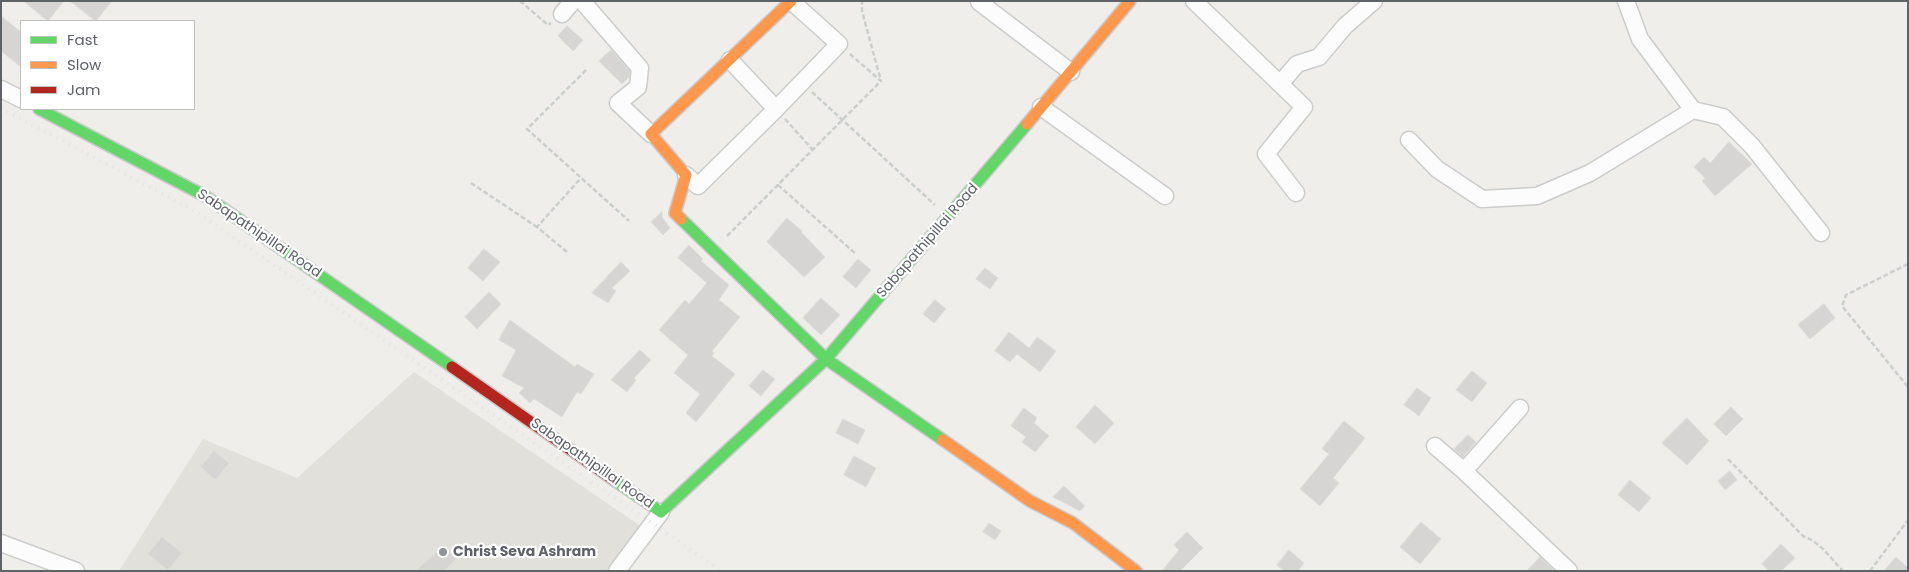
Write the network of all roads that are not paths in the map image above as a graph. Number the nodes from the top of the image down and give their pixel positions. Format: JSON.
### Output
{"nodes":[{"id":1,"x":573,"y":1,"type":"edge"},
{"id":2,"x":582,"y":1,"type":"edge"},
{"id":3,"x":791,"y":1,"type":"edge"},
{"id":4,"x":1130,"y":1,"type":"edge"},
{"id":5,"x":1194,"y":1,"type":"edge"},
{"id":6,"x":1374,"y":1,"type":"edge"},
{"id":7,"x":1626,"y":1,"type":"edge"},
{"id":8,"x":979,"y":2,"type":"edge"},
{"id":9,"x":562,"y":14,"type":"road end"},
{"id":10,"x":730,"y":60,"type":"junction"},
{"id":11,"x":1071,"y":72,"type":"junction"},
{"id":12,"x":1280,"y":84,"type":"junction"},
{"id":13,"x":1,"y":89,"type":"edge"},
{"id":14,"x":20,"y":98,"type":"edge"},
{"id":15,"x":1041,"y":108,"type":"junction"},
{"id":16,"x":776,"y":109,"type":"junction"},
{"id":17,"x":42,"y":110,"type":"edge"},
{"id":18,"x":1693,"y":110,"type":"junction"},
{"id":19,"x":651,"y":134,"type":"junction"},
{"id":20,"x":1409,"y":140,"type":"dead end"},
{"id":21,"x":686,"y":175,"type":"junction"},
{"id":22,"x":1296,"y":193,"type":"dead end"},
{"id":23,"x":1165,"y":196,"type":"dead end"},
{"id":24,"x":1821,"y":233,"type":"dead end"},
{"id":25,"x":826,"y":359,"type":"junction"},
{"id":26,"x":1520,"y":408,"type":"dead end"},
{"id":27,"x":1434,"y":446,"type":"dead end"},
{"id":28,"x":1464,"y":471,"type":"junction"},
{"id":29,"x":661,"y":512,"type":"junction"},
{"id":30,"x":1,"y":543,"type":"edge"},
{"id":31,"x":76,"y":571,"type":"edge"},
{"id":32,"x":617,"y":571,"type":"edge"},
{"id":33,"x":1136,"y":571,"type":"edge"},
{"id":34,"x":1569,"y":571,"type":"edge"}],
"edges":[{"from":1,"to":9,"type":"street"},
{"from":2,"to":19,"type":"street"},
{"from":3,"to":10,"type":"street"},
{"from":3,"to":16,"type":"street"},
{"from":4,"to":11,"type":"street","name":"Sabapathipillai Road"},
{"from":5,"to":12,"type":"street"},
{"from":6,"to":12,"type":"street"},
{"from":7,"to":18,"type":"street"},
{"from":8,"to":11,"type":"street"},
{"from":10,"to":16,"type":"street"},
{"from":10,"to":19,"type":"street"},
{"from":11,"to":15,"type":"street","name":"Sabapathipillai Road"},
{"from":12,"to":22,"type":"street"},
{"from":13,"to":14,"type":"street"},
{"from":15,"to":23,"type":"street"},
{"from":15,"to":25,"type":"street","name":"Sabapathipillai Road"},
{"from":16,"to":21,"type":"street"},
{"from":17,"to":29,"type":"street","name":"Sabapathipillai Road"},
{"from":18,"to":20,"type":"street"},
{"from":18,"to":24,"type":"street"},
{"from":19,"to":21,"type":"street"},
{"from":21,"to":25,"type":"street"},
{"from":25,"to":29,"type":"street","name":"Sabapathipillai Road"},
{"from":25,"to":33,"type":"street"},
{"from":26,"to":28,"type":"street"},
{"from":27,"to":28,"type":"street"},
{"from":28,"to":34,"type":"street"},
{"from":29,"to":32,"type":"street"},
{"from":30,"to":31,"type":"street"}]}
